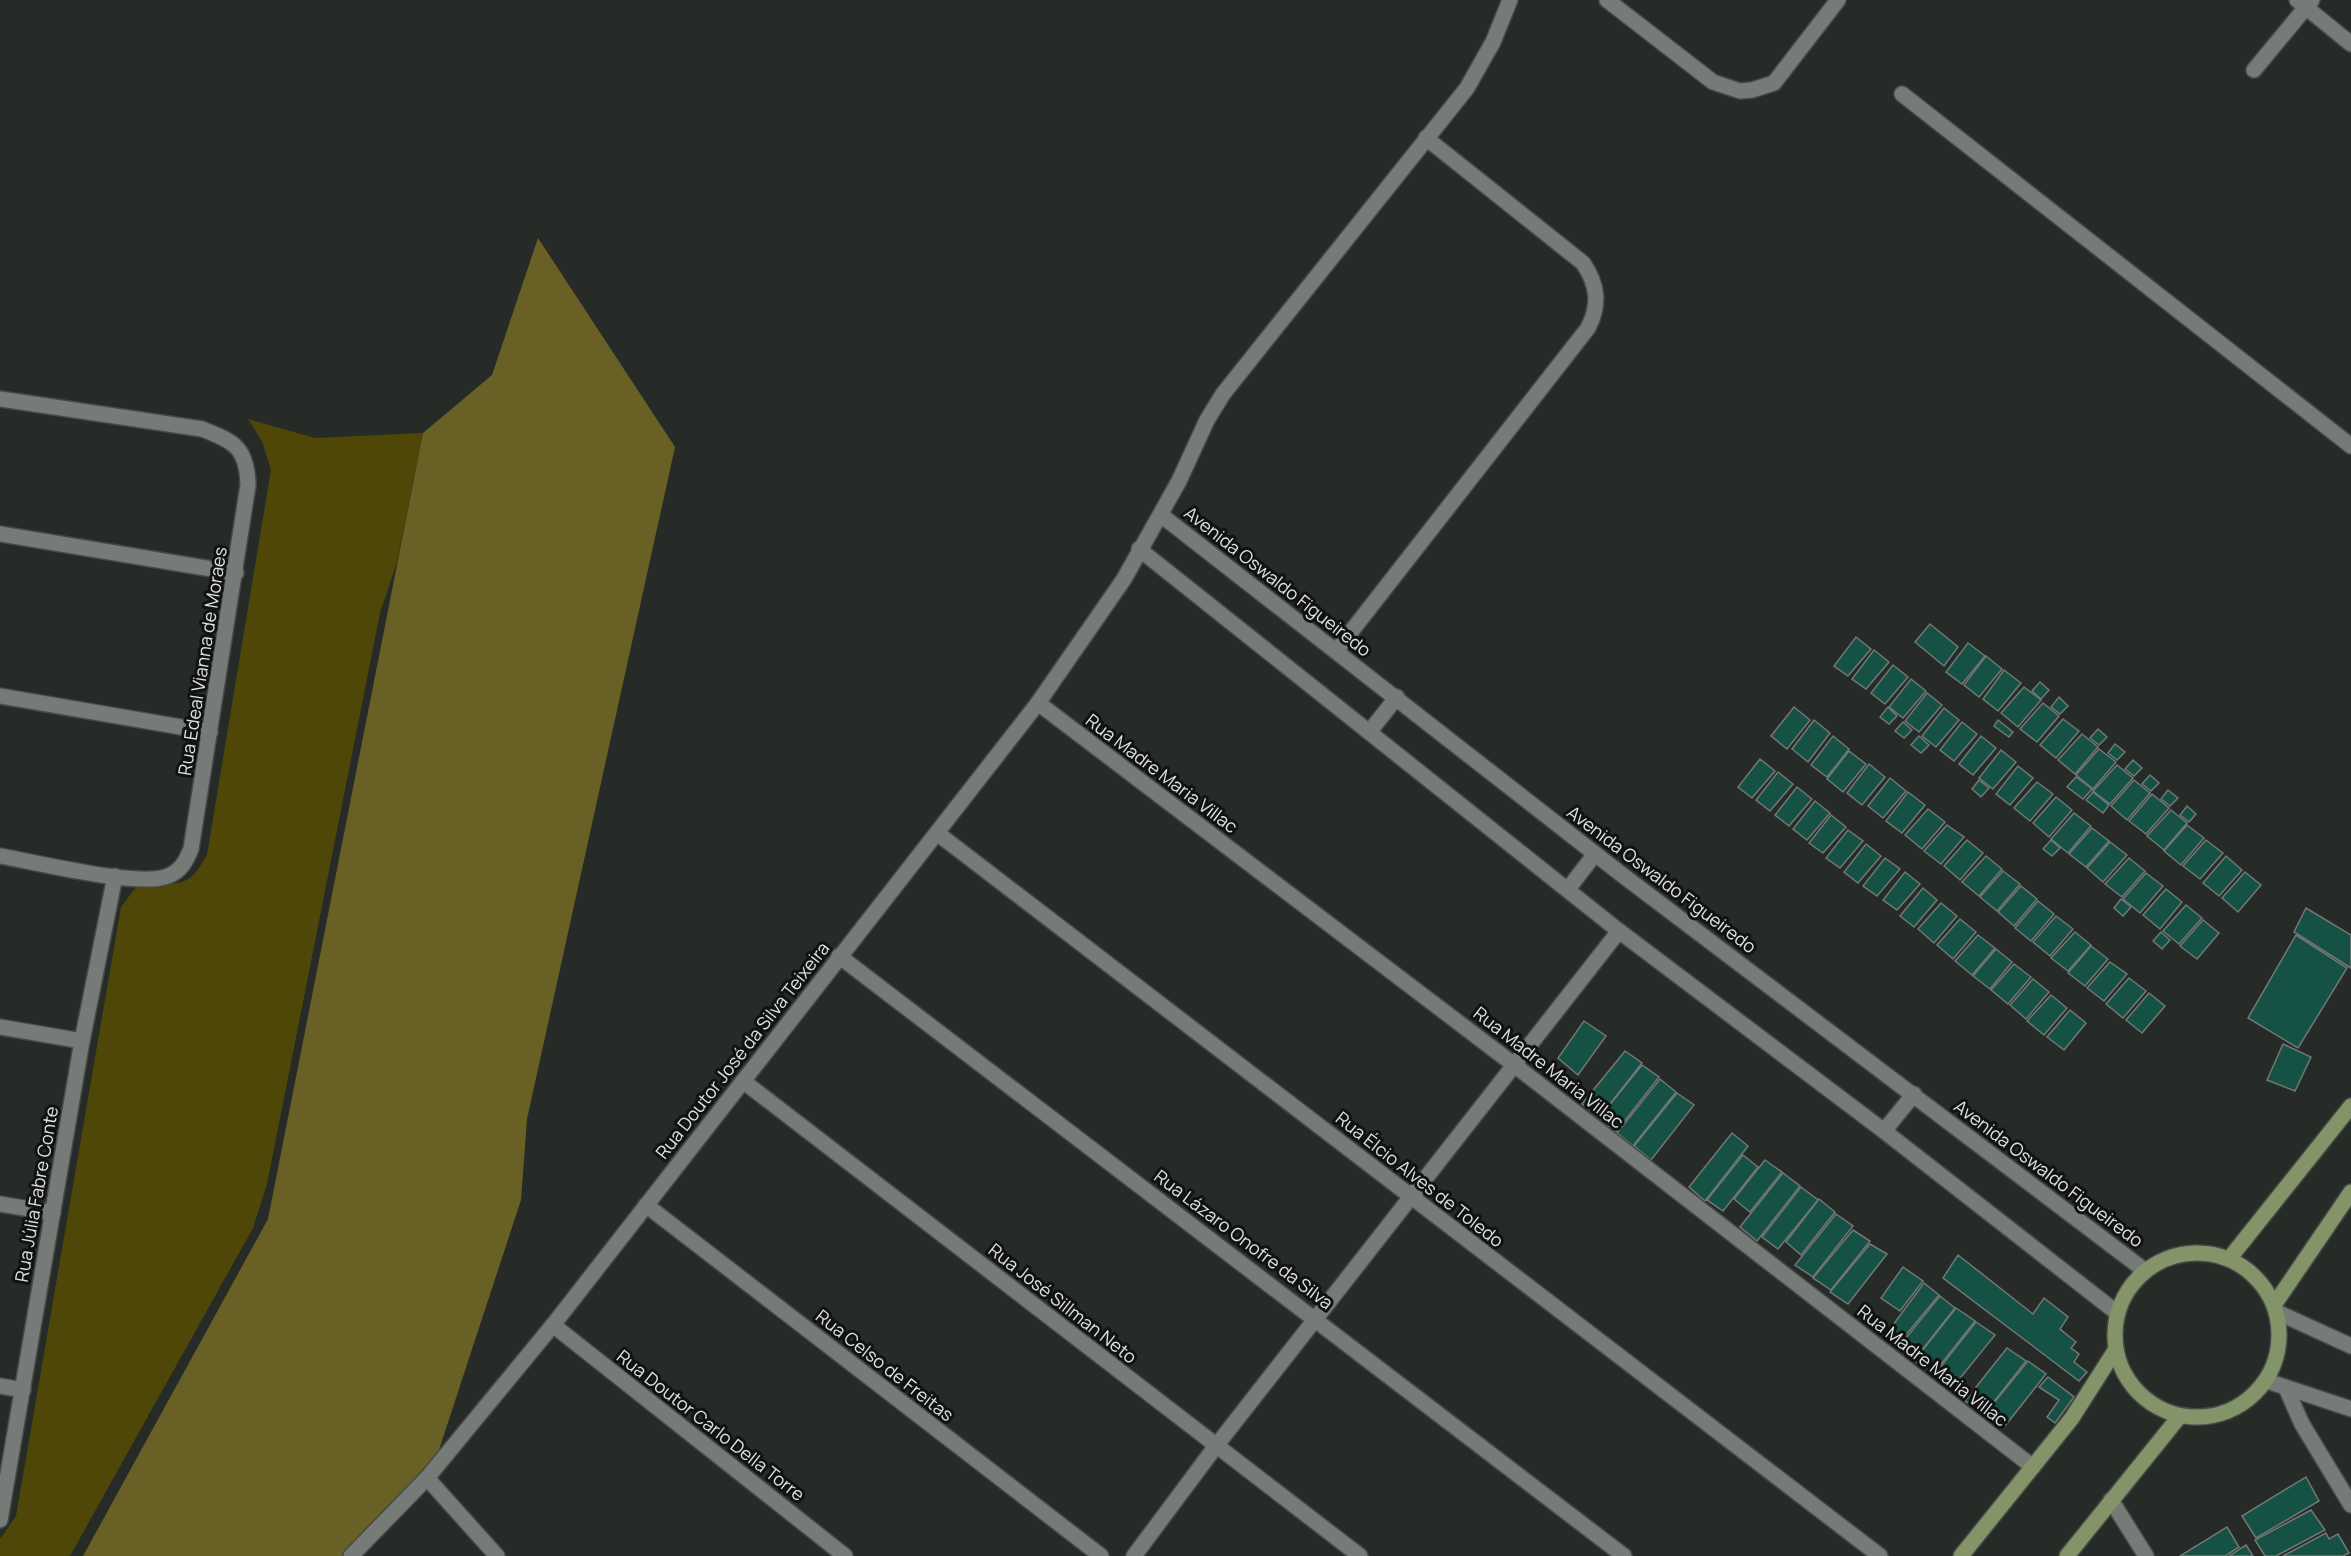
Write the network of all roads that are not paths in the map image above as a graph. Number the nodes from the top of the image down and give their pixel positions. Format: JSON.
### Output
{"nodes":[{"id":1,"x":1510,"y":0,"type":"edge"},
{"id":2,"x":1607,"y":0,"type":"edge"},
{"id":3,"x":1838,"y":0,"type":"edge"},
{"id":4,"x":2305,"y":2,"type":"edge"},
{"id":5,"x":2351,"y":44,"type":"edge"},
{"id":6,"x":2254,"y":70,"type":"dead end"},
{"id":7,"x":1902,"y":94,"type":"dead end"},
{"id":8,"x":1426,"y":138,"type":"junction"},
{"id":9,"x":0,"y":399,"type":"edge"},
{"id":10,"x":2351,"y":446,"type":"edge"},
{"id":11,"x":1161,"y":514,"type":"junction"},
{"id":12,"x":0,"y":534,"type":"edge"},
{"id":13,"x":1139,"y":549,"type":"junction"},
{"id":14,"x":236,"y":573,"type":"junction"},
{"id":15,"x":1336,"y":651,"type":"junction"},
{"id":16,"x":0,"y":696,"type":"edge"},
{"id":17,"x":1396,"y":697,"type":"junction"},
{"id":18,"x":1038,"y":703,"type":"junction"},
{"id":19,"x":1370,"y":731,"type":"junction"},
{"id":20,"x":210,"y":732,"type":"junction"},
{"id":21,"x":937,"y":832,"type":"junction"},
{"id":22,"x":1595,"y":854,"type":"junction"},
{"id":23,"x":0,"y":856,"type":"edge"},
{"id":24,"x":115,"y":876,"type":"junction"},
{"id":25,"x":1568,"y":889,"type":"junction"},
{"id":26,"x":1619,"y":931,"type":"junction"},
{"id":27,"x":839,"y":956,"type":"junction"},
{"id":28,"x":0,"y":1027,"type":"edge"},
{"id":29,"x":82,"y":1041,"type":"junction"},
{"id":30,"x":1513,"y":1064,"type":"junction"},
{"id":31,"x":742,"y":1081,"type":"junction"},
{"id":32,"x":1914,"y":1094,"type":"junction"},
{"id":33,"x":2351,"y":1106,"type":"edge"},
{"id":34,"x":1884,"y":1131,"type":"junction"},
{"id":35,"x":2351,"y":1192,"type":"edge"},
{"id":36,"x":1412,"y":1196,"type":"junction"},
{"id":37,"x":0,"y":1204,"type":"edge"},
{"id":38,"x":646,"y":1205,"type":"junction"},
{"id":39,"x":53,"y":1213,"type":"junction"},
{"id":40,"x":2229,"y":1259,"type":"junction"},
{"id":41,"x":2144,"y":1270,"type":"junction"},
{"id":42,"x":2276,"y":1308,"type":"junction"},
{"id":43,"x":2116,"y":1312,"type":"junction"},
{"id":44,"x":1317,"y":1319,"type":"junction"},
{"id":45,"x":553,"y":1325,"type":"junction"},
{"id":46,"x":2351,"y":1346,"type":"edge"},
{"id":47,"x":2116,"y":1348,"type":"junction"},
{"id":48,"x":2267,"y":1381,"type":"junction"},
{"id":49,"x":0,"y":1386,"type":"edge"},
{"id":50,"x":2286,"y":1388,"type":"junction"},
{"id":51,"x":23,"y":1390,"type":"junction"},
{"id":52,"x":2351,"y":1409,"type":"edge"},
{"id":53,"x":2179,"y":1418,"type":"junction"},
{"id":54,"x":1216,"y":1446,"type":"junction"},
{"id":55,"x":2033,"y":1467,"type":"junction"},
{"id":56,"x":427,"y":1478,"type":"junction"},
{"id":57,"x":2111,"y":1500,"type":"junction"},
{"id":58,"x":2351,"y":1505,"type":"edge"},
{"id":59,"x":0,"y":1520,"type":"edge"},
{"id":60,"x":351,"y":1556,"type":"edge"},
{"id":61,"x":497,"y":1556,"type":"edge"},
{"id":62,"x":845,"y":1556,"type":"edge"},
{"id":63,"x":1101,"y":1556,"type":"edge"},
{"id":64,"x":1134,"y":1556,"type":"edge"},
{"id":65,"x":1360,"y":1556,"type":"edge"},
{"id":66,"x":1624,"y":1556,"type":"edge"},
{"id":67,"x":1880,"y":1556,"type":"edge"},
{"id":68,"x":1961,"y":1556,"type":"edge"},
{"id":69,"x":2067,"y":1556,"type":"edge"},
{"id":70,"x":2146,"y":1556,"type":"edge"}],
"edges":[{"from":1,"to":8,"type":"street","name":"Rua Doutor José da Silva Teixeira"},
{"from":2,"to":3,"type":"street"},
{"from":4,"to":5,"type":"street"},
{"from":4,"to":6,"type":"street"},
{"from":7,"to":10,"type":"street"},
{"from":8,"to":11,"type":"street","name":"Rua Doutor José da Silva Teixeira"},
{"from":8,"to":15,"type":"street"},
{"from":9,"to":14,"type":"street","name":"Rua Edeal Vianna de Moraes"},
{"from":11,"to":13,"type":"street","name":"Rua Doutor José da Silva Teixeira"},
{"from":11,"to":15,"type":"street","name":"Avenida Oswaldo Figueiredo"},
{"from":12,"to":14,"type":"street"},
{"from":13,"to":18,"type":"street","name":"Rua Doutor José da Silva Teixeira"},
{"from":13,"to":19,"type":"street"},
{"from":14,"to":20,"type":"street","name":"Rua Edeal Vianna de Moraes"},
{"from":15,"to":17,"type":"street","name":"Avenida Oswaldo Figueiredo"},
{"from":16,"to":20,"type":"street"},
{"from":17,"to":19,"type":"street"},
{"from":17,"to":22,"type":"street","name":"Avenida Oswaldo Figueiredo"},
{"from":18,"to":21,"type":"street","name":"Rua Doutor José da Silva Teixeira"},
{"from":18,"to":30,"type":"street","name":"Rua Madre Maria Villac"},
{"from":19,"to":25,"type":"street"},
{"from":20,"to":24,"type":"street","name":"Rua Edeal Vianna de Moraes"},
{"from":21,"to":27,"type":"street","name":"Rua Doutor José da Silva Teixeira"},
{"from":21,"to":36,"type":"street","name":"Rua Élcio Alves de Toledo"},
{"from":22,"to":25,"type":"street"},
{"from":22,"to":32,"type":"street","name":"Avenida Oswaldo Figueiredo"},
{"from":23,"to":24,"type":"street"},
{"from":24,"to":29,"type":"street","name":"Rua Júlia Fabre Conte"},
{"from":25,"to":26,"type":"street"},
{"from":26,"to":30,"type":"street"},
{"from":26,"to":34,"type":"street"},
{"from":27,"to":31,"type":"street","name":"Rua Doutor José da Silva Teixeira"},
{"from":27,"to":44,"type":"street","name":"Rua Lázaro Onofre da Silva"},
{"from":28,"to":29,"type":"street"},
{"from":29,"to":39,"type":"street","name":"Rua Júlia Fabre Conte"},
{"from":30,"to":36,"type":"street"},
{"from":30,"to":55,"type":"street","name":"Rua Madre Maria Villac"},
{"from":31,"to":38,"type":"street","name":"Rua Doutor José da Silva Teixeira"},
{"from":31,"to":54,"type":"street","name":"Rua José Sillman Neto"},
{"from":32,"to":34,"type":"street"},
{"from":32,"to":41,"type":"street","name":"Avenida Oswaldo Figueiredo"},
{"from":33,"to":40,"type":"main road"},
{"from":34,"to":43,"type":"street"},
{"from":35,"to":42,"type":"main road"},
{"from":36,"to":44,"type":"street"},
{"from":36,"to":67,"type":"street","name":"Rua Élcio Alves de Toledo"},
{"from":37,"to":39,"type":"street"},
{"from":38,"to":45,"type":"street","name":"Rua Doutor José da Silva Teixeira"},
{"from":38,"to":63,"type":"street","name":"Rua Celso de Freitas"},
{"from":39,"to":51,"type":"street","name":"Rua Júlia Fabre Conte"},
{"from":40,"to":41,"type":"main road"},
{"from":40,"to":42,"type":"main road"},
{"from":41,"to":43,"type":"main road"},
{"from":42,"to":46,"type":"street"},
{"from":42,"to":48,"type":"main road"},
{"from":43,"to":47,"type":"main road"},
{"from":44,"to":54,"type":"street"},
{"from":44,"to":66,"type":"street","name":"Rua Lázaro Onofre da Silva"},
{"from":45,"to":56,"type":"street","name":"Rua Doutor José da Silva Teixeira"},
{"from":45,"to":62,"type":"street","name":"Rua Doutor Carlo Della Torre"},
{"from":47,"to":53,"type":"main road"},
{"from":47,"to":55,"type":"main road"},
{"from":48,"to":50,"type":"street"},
{"from":48,"to":53,"type":"main road"},
{"from":49,"to":51,"type":"street"},
{"from":50,"to":52,"type":"street"},
{"from":50,"to":58,"type":"street"},
{"from":51,"to":59,"type":"street","name":"Rua Júlia Fabre Conte"},
{"from":53,"to":57,"type":"main road"},
{"from":54,"to":64,"type":"street"},
{"from":54,"to":65,"type":"street","name":"Rua José Sillman Neto"},
{"from":55,"to":68,"type":"main road"},
{"from":56,"to":60,"type":"street","name":"Rua Doutor José da Silva Teixeira"},
{"from":56,"to":61,"type":"street"},
{"from":57,"to":69,"type":"main road"},
{"from":57,"to":70,"type":"street"}]}
